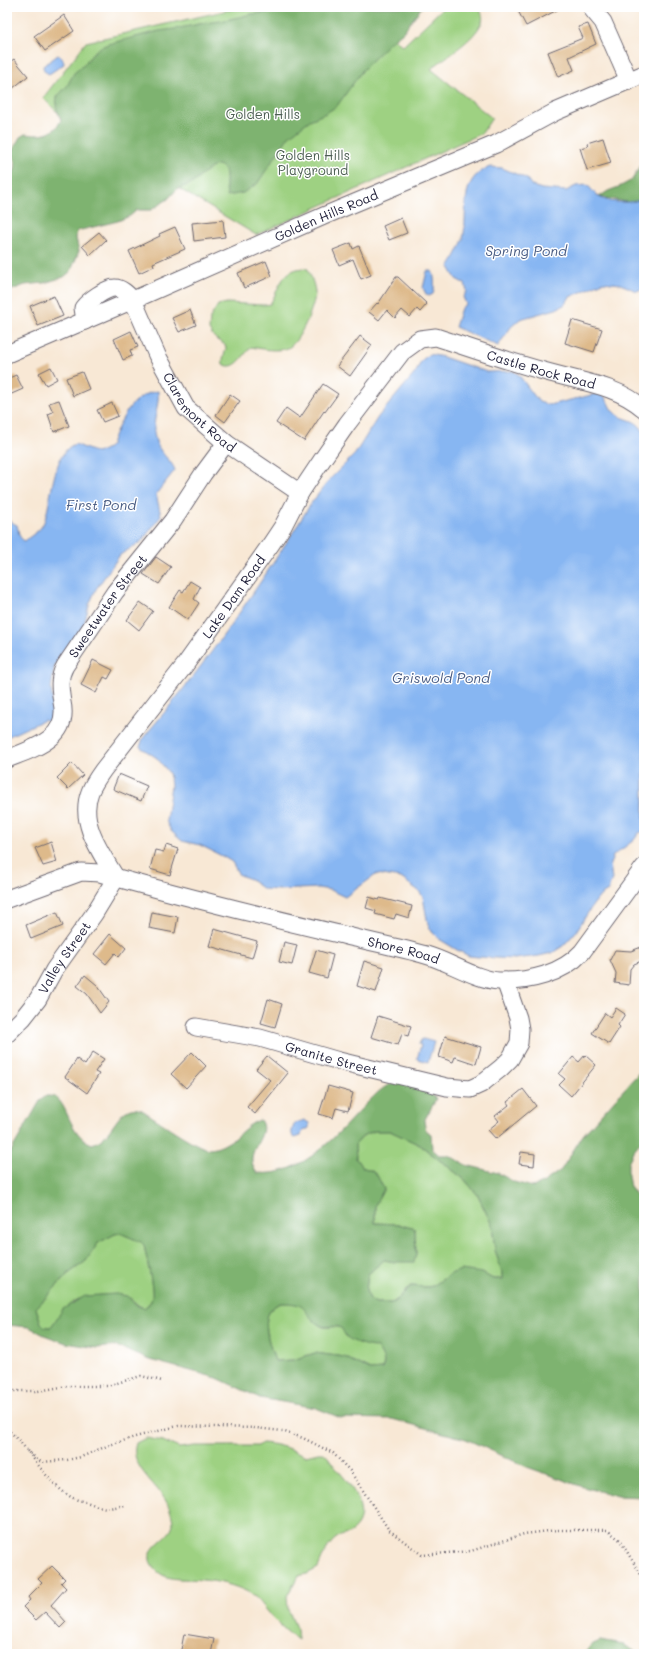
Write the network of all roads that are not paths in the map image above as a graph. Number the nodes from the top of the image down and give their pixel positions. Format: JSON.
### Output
{"nodes":[{"id":1,"x":593,"y":10,"type":"dead end"},
{"id":2,"x":637,"y":77,"type":"edge"},
{"id":3,"x":133,"y":300,"type":"junction"},
{"id":4,"x":436,"y":337,"type":"joint"},
{"id":5,"x":7,"y":354,"type":"edge"},
{"id":6,"x":644,"y":409,"type":"edge"},
{"id":7,"x":226,"y":444,"type":"junction"},
{"id":8,"x":300,"y":493,"type":"junction"},
{"id":9,"x":7,"y":759,"type":"edge"},
{"id":10,"x":644,"y":868,"type":"edge"},
{"id":11,"x":116,"y":878,"type":"junction"},
{"id":12,"x":7,"y":900,"type":"edge"},
{"id":13,"x":505,"y":981,"type":"junction"},
{"id":14,"x":196,"y":1027,"type":"dead end"},
{"id":15,"x":7,"y":1034,"type":"edge"}],
"edges":[{"from":1,"to":2,"type":"street"},
{"from":2,"to":3,"type":"street","name":"Golden Hills Road"},
{"from":3,"to":5,"type":"street","name":"Golden Hills Road"},
{"from":3,"to":7,"type":"street","name":"Claremont Road"},
{"from":4,"to":6,"type":"street","name":"Castle Rock Road"},
{"from":4,"to":8,"type":"street","name":"Lake Dam Road"},
{"from":7,"to":8,"type":"street","name":"Claremont Road"},
{"from":7,"to":9,"type":"street","name":"Sweetwater Street"},
{"from":8,"to":11,"type":"street","name":"Lake Dam Road"},
{"from":10,"to":13,"type":"street","name":"Shore Road"},
{"from":11,"to":12,"type":"street","name":"Shore Road"},
{"from":11,"to":13,"type":"street","name":"Shore Road"},
{"from":11,"to":15,"type":"street","name":"Valley Street"},
{"from":13,"to":14,"type":"street","name":"Granite Street"}]}
